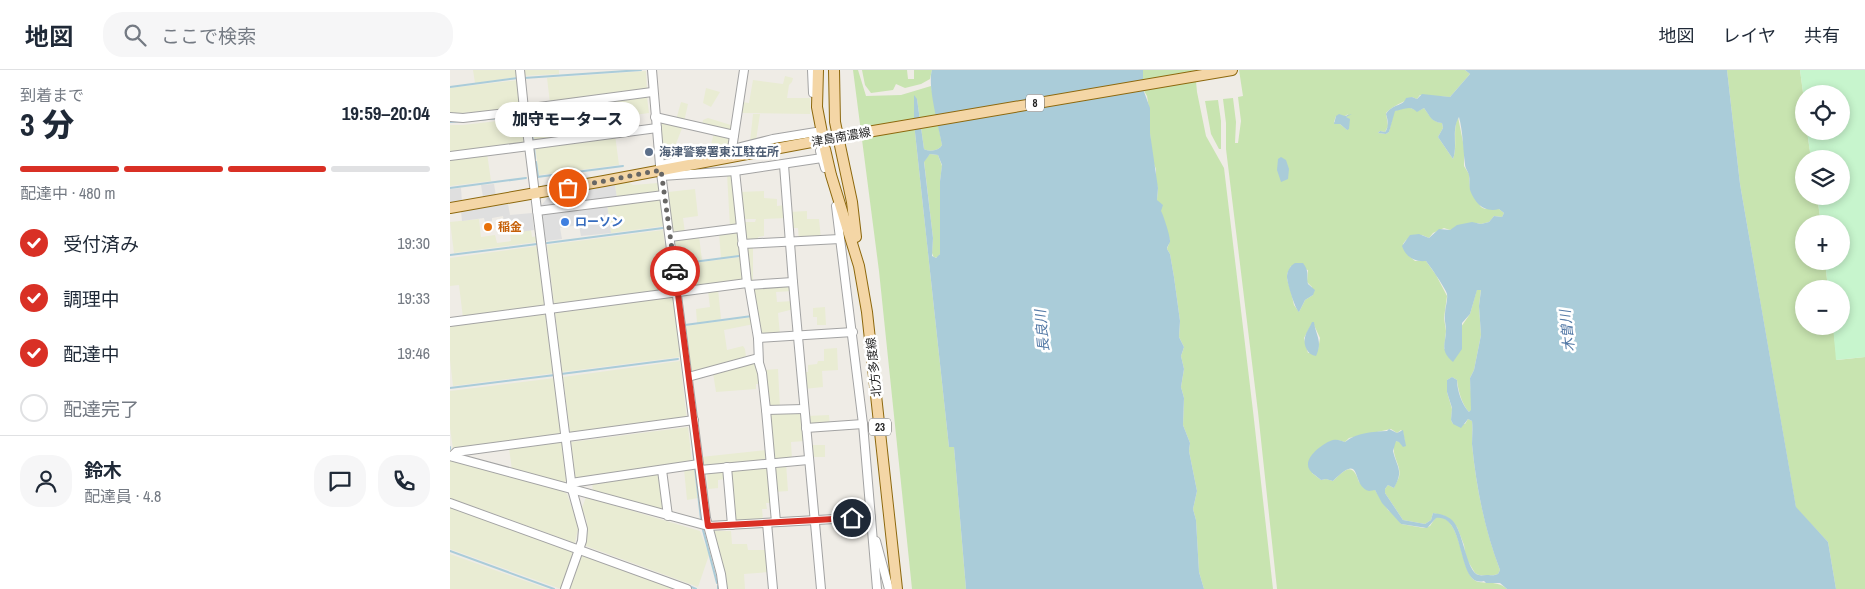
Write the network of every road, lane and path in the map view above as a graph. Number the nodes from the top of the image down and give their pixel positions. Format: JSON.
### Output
{"nodes":[{"id":1,"x":520,"y":70,"type":"edge"},
{"id":2,"x":652,"y":70,"type":"edge"},
{"id":3,"x":744,"y":70,"type":"edge"},
{"id":4,"x":812,"y":70,"type":"edge"},
{"id":5,"x":818,"y":70,"type":"edge"},
{"id":6,"x":834,"y":70,"type":"edge"},
{"id":7,"x":1232,"y":70,"type":"edge"},
{"id":8,"x":652,"y":92,"type":"junction"},
{"id":9,"x":523,"y":112,"type":"junction"},
{"id":10,"x":655,"y":117,"type":"junction"},
{"id":11,"x":450,"y":118,"type":"edge"},
{"id":12,"x":657,"y":128,"type":"junction"},
{"id":13,"x":734,"y":135,"type":"junction"},
{"id":14,"x":819,"y":135,"type":"junction"},
{"id":15,"x":838,"y":137,"type":"junction"},
{"id":16,"x":529,"y":145,"type":"junction"},
{"id":17,"x":732,"y":149,"type":"junction"},
{"id":18,"x":822,"y":153,"type":"junction"},
{"id":19,"x":450,"y":156,"type":"edge"},
{"id":20,"x":784,"y":165,"type":"junction"},
{"id":21,"x":661,"y":170,"type":"junction"},
{"id":22,"x":735,"y":171,"type":"junction"},
{"id":23,"x":535,"y":194,"type":"junction"},
{"id":24,"x":664,"y":195,"type":"junction"},
{"id":25,"x":450,"y":208,"type":"edge"},
{"id":26,"x":537,"y":211,"type":"junction"},
{"id":27,"x":740,"y":228,"type":"junction"},
{"id":28,"x":670,"y":237,"type":"junction"},
{"id":29,"x":840,"y":239,"type":"junction"},
{"id":30,"x":790,"y":242,"type":"junction"},
{"id":31,"x":742,"y":244,"type":"junction"},
{"id":32,"x":859,"y":266,"type":"junction"},
{"id":33,"x":793,"y":282,"type":"junction"},
{"id":34,"x":748,"y":284,"type":"junction"},
{"id":35,"x":678,"y":293,"type":"junction"},
{"id":36,"x":549,"y":309,"type":"junction"},
{"id":37,"x":450,"y":322,"type":"edge"},
{"id":38,"x":852,"y":332,"type":"junction"},
{"id":39,"x":798,"y":335,"type":"junction"},
{"id":40,"x":758,"y":338,"type":"junction"},
{"id":41,"x":758,"y":358,"type":"junction"},
{"id":42,"x":688,"y":377,"type":"junction"},
{"id":43,"x":804,"y":408,"type":"junction"},
{"id":44,"x":766,"y":410,"type":"junction"},
{"id":45,"x":694,"y":420,"type":"junction"},
{"id":46,"x":863,"y":424,"type":"junction"},
{"id":47,"x":806,"y":428,"type":"junction"},
{"id":48,"x":566,"y":436,"type":"junction"},
{"id":49,"x":451,"y":456,"type":"edge"},
{"id":50,"x":808,"y":460,"type":"junction"},
{"id":51,"x":771,"y":463,"type":"junction"},
{"id":52,"x":700,"y":467,"type":"junction"},
{"id":53,"x":727,"y":468,"type":"junction"},
{"id":54,"x":662,"y":470,"type":"junction"},
{"id":55,"x":572,"y":486,"type":"junction"},
{"id":56,"x":450,"y":503,"type":"edge"},
{"id":57,"x":668,"y":516,"type":"junction"},
{"id":58,"x":871,"y":517,"type":"junction"},
{"id":59,"x":814,"y":520,"type":"junction"},
{"id":60,"x":771,"y":523,"type":"junction"},
{"id":61,"x":732,"y":525,"type":"junction"},
{"id":62,"x":708,"y":526,"type":"junction"},
{"id":63,"x":580,"y":550,"type":"junction"},
{"id":64,"x":565,"y":589,"type":"edge"},
{"id":65,"x":687,"y":589,"type":"edge"},
{"id":66,"x":722,"y":589,"type":"edge"},
{"id":67,"x":773,"y":589,"type":"edge"},
{"id":68,"x":821,"y":589,"type":"edge"},
{"id":69,"x":877,"y":589,"type":"edge"},
{"id":70,"x":888,"y":589,"type":"edge"},
{"id":71,"x":897,"y":589,"type":"edge"}],
"edges":[{"from":1,"to":9,"type":"street"},
{"from":2,"to":8,"type":"street"},
{"from":3,"to":13,"type":"street"},
{"from":4,"to":14,"type":"street"},
{"from":5,"to":14,"type":"main road"},
{"from":6,"to":15,"type":"main road","number":"23"},
{"from":7,"to":15,"type":"main road","name":"津島南濃線","number":"8"},
{"from":8,"to":9,"type":"street"},
{"from":8,"to":10,"type":"street"},
{"from":9,"to":11,"type":"street"},
{"from":9,"to":16,"type":"street"},
{"from":10,"to":12,"type":"street"},
{"from":10,"to":13,"type":"street"},
{"from":12,"to":16,"type":"street"},
{"from":12,"to":21,"type":"street"},
{"from":13,"to":17,"type":"street"},
{"from":14,"to":17,"type":"street"},
{"from":15,"to":21,"type":"main road","name":"津島南濃線","number":"8"},
{"from":15,"to":32,"type":"main road","number":"23"},
{"from":16,"to":19,"type":"street"},
{"from":16,"to":23,"type":"street"},
{"from":17,"to":21,"type":"street"},
{"from":18,"to":20,"type":"street"},
{"from":18,"to":29,"type":"street"},
{"from":18,"to":32,"type":"main road"},
{"from":20,"to":22,"type":"street"},
{"from":20,"to":30,"type":"street"},
{"from":21,"to":22,"type":"street"},
{"from":21,"to":23,"type":"main road","name":"津島南濃線","number":"8"},
{"from":21,"to":24,"type":"street"},
{"from":22,"to":27,"type":"street"},
{"from":23,"to":25,"type":"main road","name":"津島南濃線","number":"8"},
{"from":23,"to":26,"type":"street"},
{"from":24,"to":26,"type":"street"},
{"from":24,"to":28,"type":"street"},
{"from":26,"to":36,"type":"street"},
{"from":27,"to":28,"type":"street"},
{"from":27,"to":31,"type":"street"},
{"from":28,"to":35,"type":"street"},
{"from":29,"to":30,"type":"street"},
{"from":29,"to":38,"type":"street"},
{"from":30,"to":31,"type":"street"},
{"from":30,"to":33,"type":"street"},
{"from":31,"to":34,"type":"street"},
{"from":32,"to":71,"type":"main road","name":"北方多度線","number":"23"},
{"from":33,"to":34,"type":"street"},
{"from":33,"to":39,"type":"street"},
{"from":34,"to":35,"type":"street"},
{"from":34,"to":40,"type":"street"},
{"from":35,"to":36,"type":"street"},
{"from":35,"to":42,"type":"street"},
{"from":36,"to":37,"type":"street"},
{"from":36,"to":48,"type":"street"},
{"from":38,"to":39,"type":"street"},
{"from":38,"to":46,"type":"street"},
{"from":39,"to":40,"type":"street"},
{"from":39,"to":43,"type":"street"},
{"from":40,"to":41,"type":"street"},
{"from":41,"to":42,"type":"street"},
{"from":41,"to":44,"type":"street"},
{"from":42,"to":45,"type":"street"},
{"from":43,"to":44,"type":"street"},
{"from":43,"to":47,"type":"street"},
{"from":44,"to":51,"type":"street"},
{"from":45,"to":48,"type":"street"},
{"from":45,"to":52,"type":"street"},
{"from":46,"to":47,"type":"street"},
{"from":46,"to":58,"type":"street"},
{"from":47,"to":50,"type":"street"},
{"from":48,"to":49,"type":"street"},
{"from":48,"to":55,"type":"street"},
{"from":49,"to":55,"type":"street"},
{"from":50,"to":51,"type":"street"},
{"from":50,"to":59,"type":"street"},
{"from":51,"to":53,"type":"street"},
{"from":51,"to":60,"type":"street"},
{"from":52,"to":53,"type":"street"},
{"from":52,"to":54,"type":"street"},
{"from":52,"to":62,"type":"street"},
{"from":53,"to":61,"type":"street"},
{"from":54,"to":55,"type":"street"},
{"from":54,"to":57,"type":"street"},
{"from":55,"to":57,"type":"street"},
{"from":55,"to":63,"type":"street"},
{"from":56,"to":63,"type":"street"},
{"from":57,"to":62,"type":"street"},
{"from":58,"to":59,"type":"street"},
{"from":58,"to":69,"type":"street"},
{"from":58,"to":70,"type":"street"},
{"from":59,"to":60,"type":"street"},
{"from":59,"to":68,"type":"street"},
{"from":60,"to":61,"type":"street"},
{"from":60,"to":67,"type":"street"},
{"from":61,"to":62,"type":"street"},
{"from":62,"to":66,"type":"street"},
{"from":63,"to":64,"type":"street"},
{"from":63,"to":65,"type":"street"}]}
